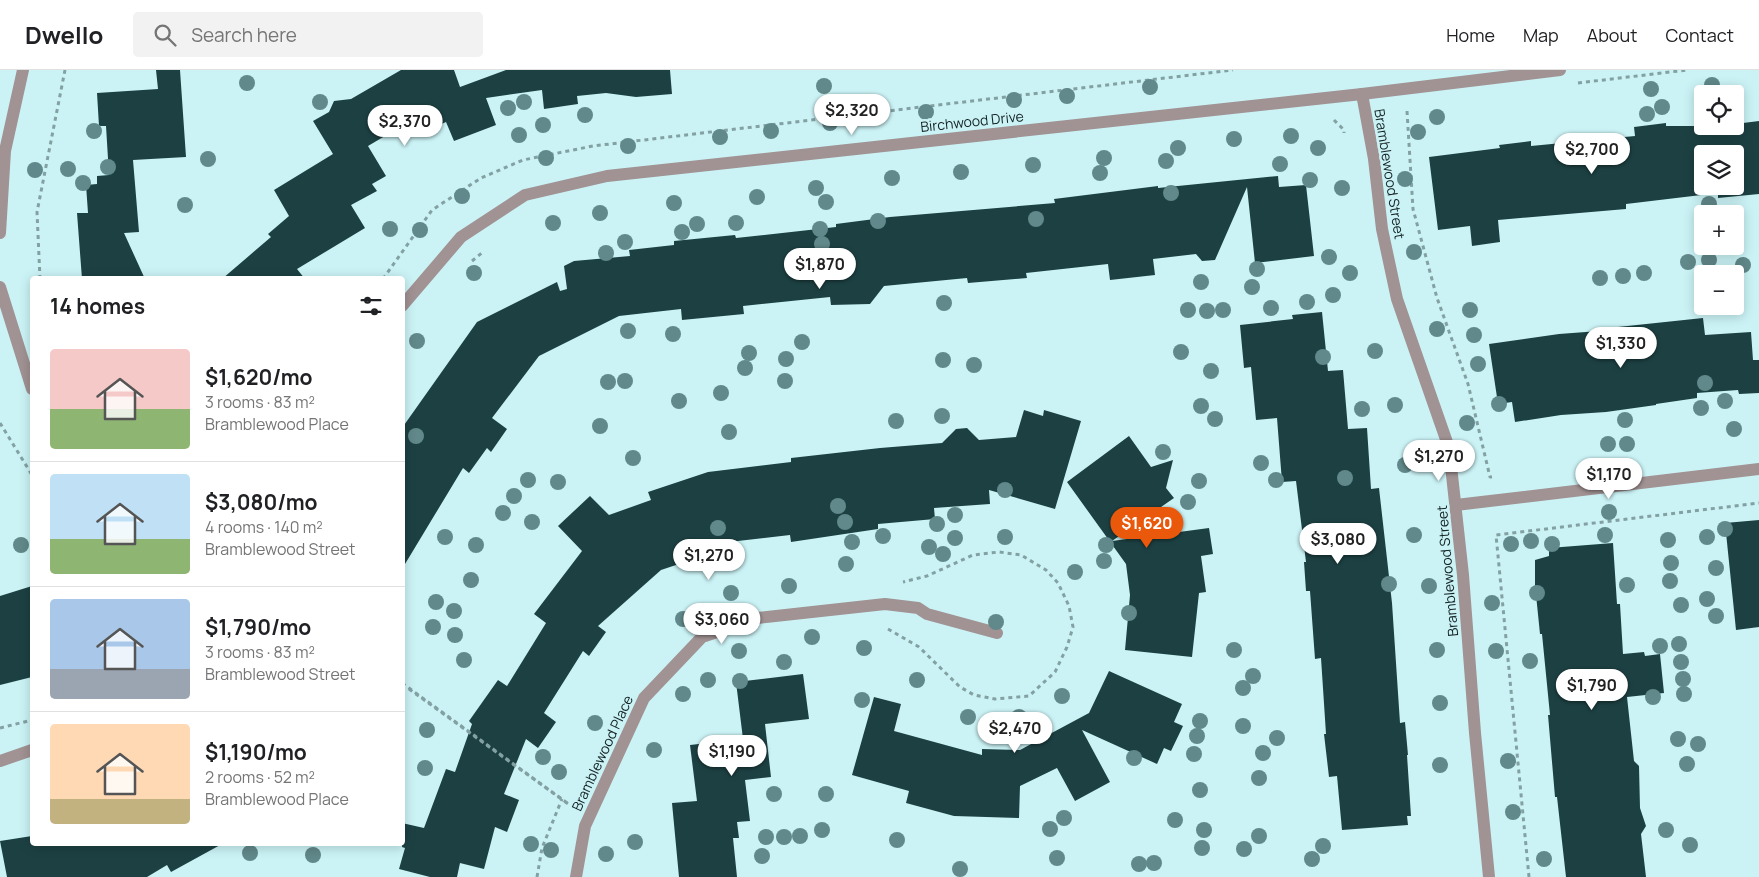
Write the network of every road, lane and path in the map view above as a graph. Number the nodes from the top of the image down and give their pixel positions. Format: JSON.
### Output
{"nodes":[{"id":1,"x":23,"y":70,"type":"edge"},
{"id":2,"x":65,"y":70,"type":"edge"},
{"id":3,"x":1560,"y":70,"type":"edge"},
{"id":4,"x":1362,"y":94,"type":"junction"},
{"id":5,"x":1407,"y":110,"type":"dead end"},
{"id":6,"x":1344,"y":130,"type":"dead end"},
{"id":7,"x":1346,"y":139,"type":"dead end"},
{"id":8,"x":0,"y":233,"type":"edge"},
{"id":9,"x":40,"y":276,"type":"edge"},
{"id":10,"x":0,"y":287,"type":"edge"},
{"id":11,"x":405,"y":302,"type":"edge"},
{"id":12,"x":30,"y":383,"type":"edge"},
{"id":13,"x":0,"y":422,"type":"edge"},
{"id":14,"x":1759,"y":469,"type":"edge"},
{"id":15,"x":30,"y":472,"type":"edge"},
{"id":16,"x":1490,"y":477,"type":"dead end"},
{"id":17,"x":1759,"y":503,"type":"edge"},
{"id":18,"x":1456,"y":505,"type":"junction"},
{"id":19,"x":896,"y":583,"type":"dead end"},
{"id":20,"x":882,"y":625,"type":"dead end"},
{"id":21,"x":997,"y":633,"type":"dead end"},
{"id":22,"x":405,"y":686,"type":"edge"},
{"id":23,"x":409,"y":689,"type":"junction"},
{"id":24,"x":30,"y":720,"type":"edge"},
{"id":25,"x":0,"y":728,"type":"edge"},
{"id":26,"x":30,"y":751,"type":"edge"},
{"id":27,"x":0,"y":761,"type":"edge"},
{"id":28,"x":562,"y":799,"type":"junction"},
{"id":29,"x":576,"y":803,"type":"dead end"},
{"id":30,"x":574,"y":808,"type":"junction"},
{"id":31,"x":537,"y":877,"type":"edge"},
{"id":32,"x":576,"y":877,"type":"edge"},
{"id":33,"x":1490,"y":877,"type":"edge"},
{"id":34,"x":1529,"y":877,"type":"edge"}],
"edges":[{"from":1,"to":8,"type":"street"},
{"from":2,"to":9,"type":"path"},
{"from":3,"to":4,"type":"street","name":"Birchwood Drive"},
{"from":4,"to":11,"type":"street","name":"Birchwood Drive"},
{"from":4,"to":18,"type":"street","name":"Bramblewood Street"},
{"from":5,"to":16,"type":"path"},
{"from":6,"to":7,"type":"path"},
{"from":10,"to":12,"type":"street"},
{"from":13,"to":15,"type":"path"},
{"from":14,"to":18,"type":"street"},
{"from":17,"to":34,"type":"path"},
{"from":18,"to":33,"type":"street","name":"Bramblewood Street"},
{"from":19,"to":20,"type":"path"},
{"from":21,"to":32,"type":"street","name":"Bramblewood Place"},
{"from":22,"to":23,"type":"path"},
{"from":23,"to":28,"type":"path"},
{"from":23,"to":30,"type":"path"},
{"from":24,"to":25,"type":"path"},
{"from":26,"to":27,"type":"street"},
{"from":28,"to":30,"type":"path"},
{"from":28,"to":31,"type":"path"},
{"from":29,"to":30,"type":"path"}]}
